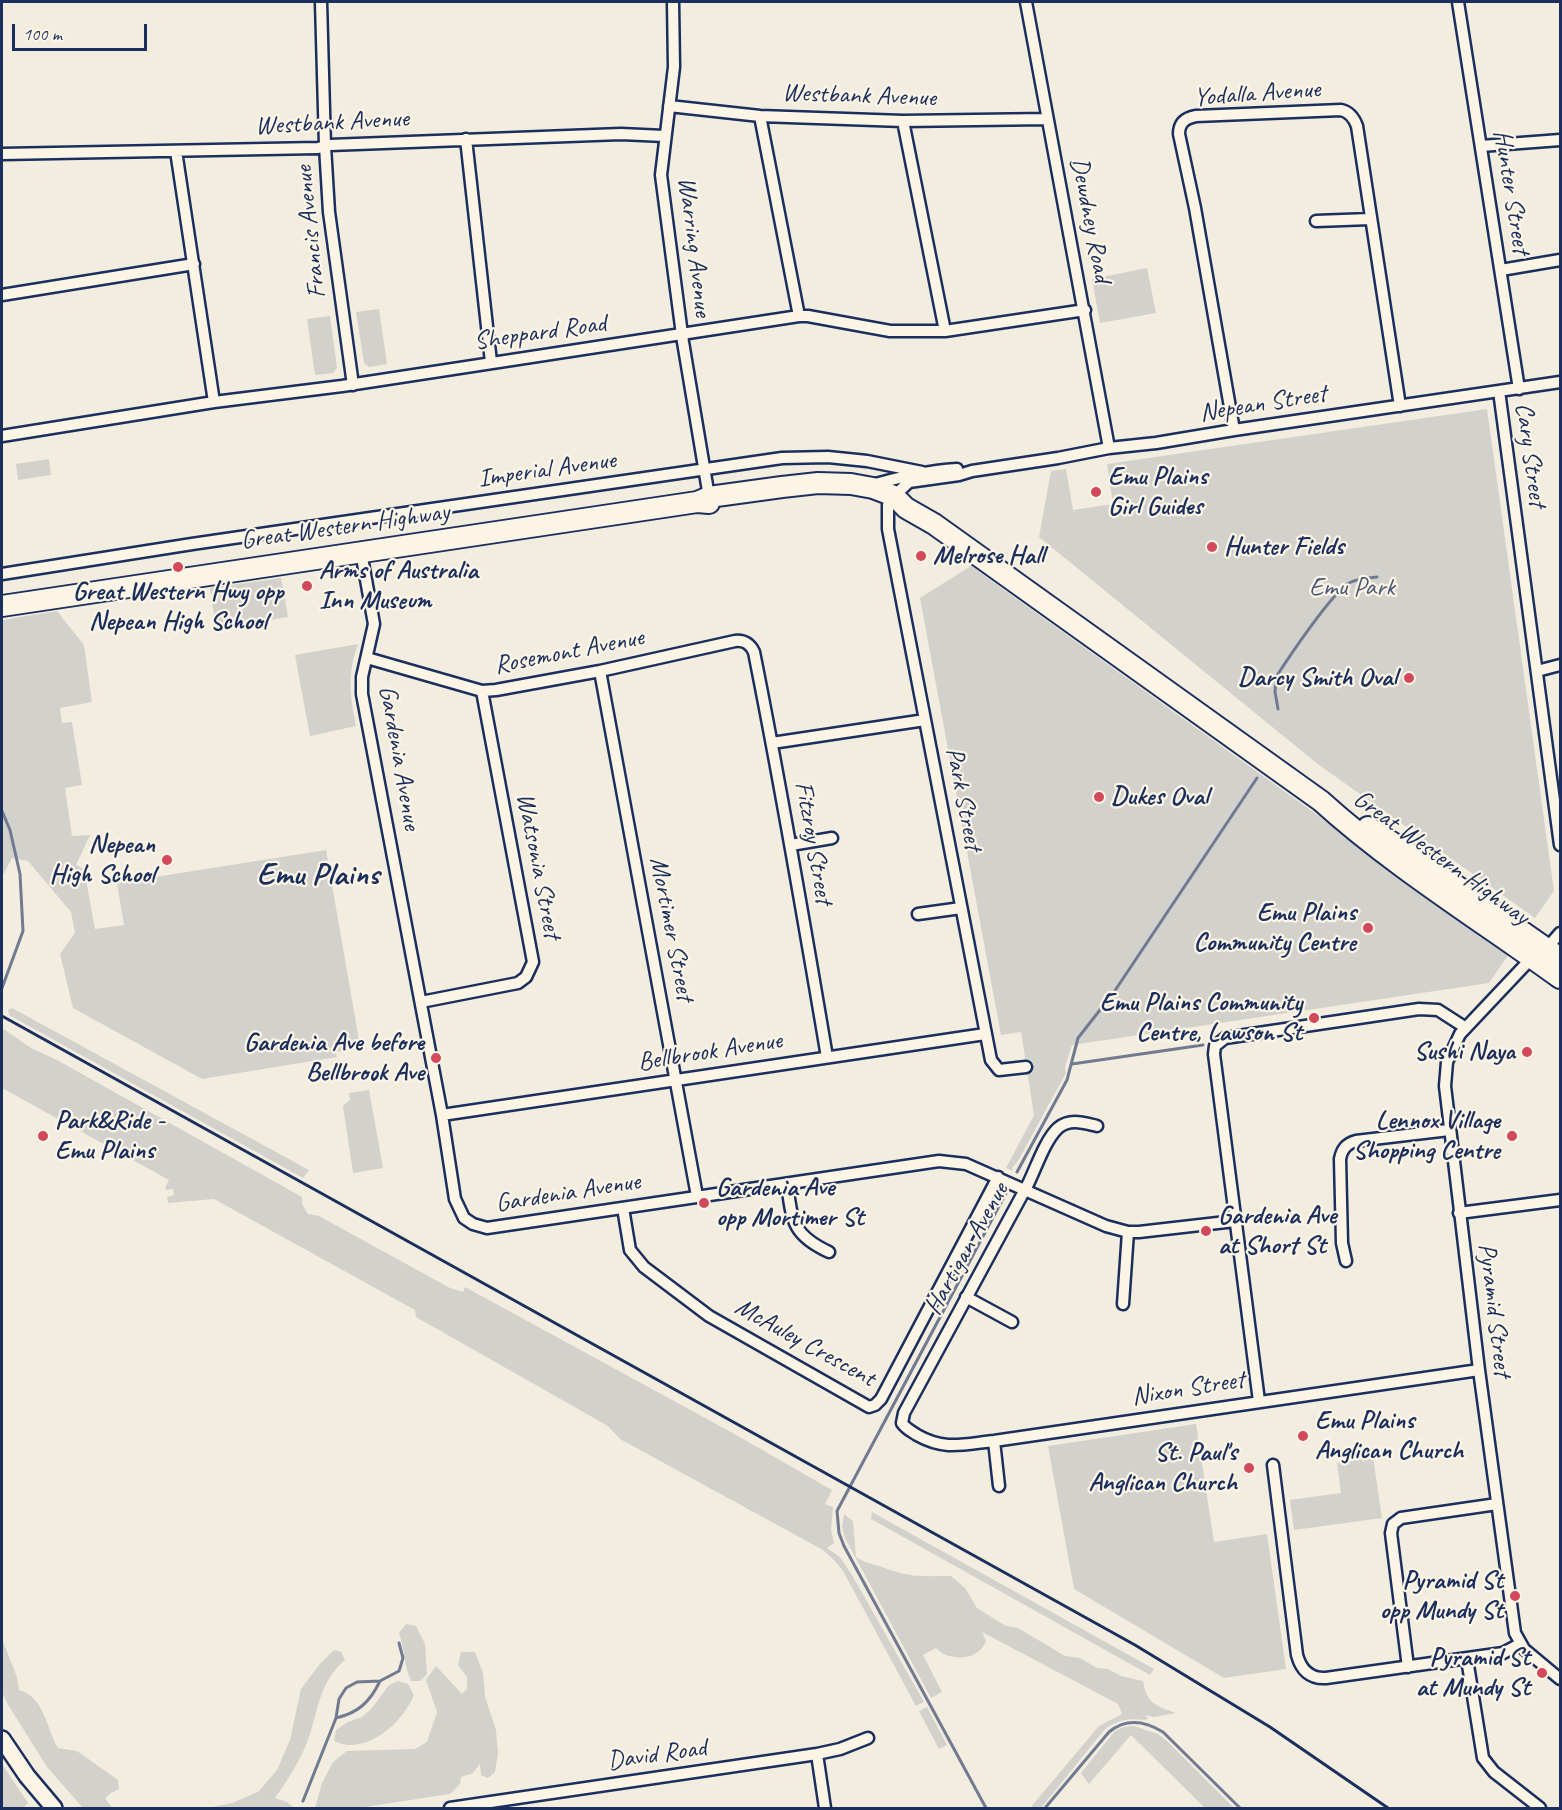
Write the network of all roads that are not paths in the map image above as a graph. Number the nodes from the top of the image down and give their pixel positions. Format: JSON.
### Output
{"nodes":[{"id":1,"x":321,"y":2,"type":"edge"},
{"id":2,"x":673,"y":2,"type":"edge"},
{"id":3,"x":1026,"y":2,"type":"edge"},
{"id":4,"x":1458,"y":2,"type":"edge"},
{"id":5,"x":669,"y":106,"type":"junction"},
{"id":6,"x":760,"y":116,"type":"junction"},
{"id":7,"x":1047,"y":119,"type":"junction"},
{"id":8,"x":903,"y":121,"type":"junction"},
{"id":9,"x":664,"y":136,"type":"junction"},
{"id":10,"x":466,"y":139,"type":"junction"},
{"id":11,"x":1560,"y":140,"type":"edge"},
{"id":12,"x":325,"y":146,"type":"junction"},
{"id":13,"x":1481,"y":146,"type":"junction"},
{"id":14,"x":176,"y":151,"type":"junction"},
{"id":15,"x":2,"y":154,"type":"edge"},
{"id":16,"x":1371,"y":219,"type":"junction"},
{"id":17,"x":1316,"y":221,"type":"dead end"},
{"id":18,"x":1560,"y":260,"type":"edge"},
{"id":19,"x":194,"y":264,"type":"junction"},
{"id":20,"x":1500,"y":270,"type":"junction"},
{"id":21,"x":2,"y":295,"type":"edge"},
{"id":22,"x":1085,"y":310,"type":"junction"},
{"id":23,"x":799,"y":316,"type":"junction"},
{"id":24,"x":945,"y":330,"type":"junction"},
{"id":25,"x":682,"y":336,"type":"junction"},
{"id":26,"x":491,"y":362,"type":"junction"},
{"id":27,"x":1560,"y":382,"type":"edge"},
{"id":28,"x":353,"y":385,"type":"junction"},
{"id":29,"x":1519,"y":389,"type":"junction"},
{"id":30,"x":1499,"y":392,"type":"junction"},
{"id":31,"x":214,"y":402,"type":"junction"},
{"id":32,"x":1400,"y":406,"type":"junction"},
{"id":33,"x":1234,"y":430,"type":"junction"},
{"id":34,"x":2,"y":436,"type":"edge"},
{"id":35,"x":1109,"y":448,"type":"junction"},
{"id":36,"x":704,"y":470,"type":"junction"},
{"id":37,"x":972,"y":471,"type":"junction"},
{"id":38,"x":922,"y":472,"type":"junction"},
{"id":39,"x":866,"y":487,"type":"junction"},
{"id":40,"x":703,"y":500,"type":"junction"},
{"id":41,"x":896,"y":503,"type":"junction"},
{"id":42,"x":361,"y":552,"type":"junction"},
{"id":43,"x":2,"y":574,"type":"edge"},
{"id":44,"x":2,"y":606,"type":"edge"},
{"id":45,"x":746,"y":642,"type":"joint"},
{"id":46,"x":367,"y":658,"type":"junction"},
{"id":47,"x":1560,"y":665,"type":"edge"},
{"id":48,"x":600,"y":671,"type":"junction"},
{"id":49,"x":1537,"y":671,"type":"junction"},
{"id":50,"x":482,"y":690,"type":"junction"},
{"id":51,"x":925,"y":720,"type":"junction"},
{"id":52,"x":772,"y":743,"type":"junction"},
{"id":53,"x":832,"y":838,"type":"dead end"},
{"id":54,"x":791,"y":845,"type":"junction"},
{"id":55,"x":1560,"y":845,"type":"edge"},
{"id":56,"x":961,"y":908,"type":"junction"},
{"id":57,"x":918,"y":914,"type":"dead end"},
{"id":58,"x":1560,"y":933,"type":"edge"},
{"id":59,"x":1547,"y":955,"type":"edge"},
{"id":60,"x":1560,"y":978,"type":"edge"},
{"id":61,"x":421,"y":1002,"type":"junction"},
{"id":62,"x":1466,"y":1028,"type":"junction"},
{"id":63,"x":985,"y":1034,"type":"junction"},
{"id":64,"x":827,"y":1057,"type":"junction"},
{"id":65,"x":1026,"y":1067,"type":"dead end"},
{"id":66,"x":676,"y":1080,"type":"junction"},
{"id":67,"x":442,"y":1115,"type":"junction"},
{"id":68,"x":1097,"y":1126,"type":"dead end"},
{"id":69,"x":1449,"y":1130,"type":"junction"},
{"id":70,"x":998,"y":1178,"type":"junction"},
{"id":71,"x":787,"y":1184,"type":"junction"},
{"id":72,"x":1024,"y":1190,"type":"junction"},
{"id":73,"x":697,"y":1196,"type":"junction"},
{"id":74,"x":1560,"y":1200,"type":"edge"},
{"id":75,"x":623,"y":1208,"type":"junction"},
{"id":76,"x":1459,"y":1213,"type":"junction"},
{"id":77,"x":1235,"y":1221,"type":"junction"},
{"id":78,"x":1128,"y":1232,"type":"junction"},
{"id":79,"x":829,"y":1252,"type":"dead end"},
{"id":80,"x":1346,"y":1261,"type":"dead end"},
{"id":81,"x":966,"y":1297,"type":"junction"},
{"id":82,"x":1123,"y":1304,"type":"dead end"},
{"id":83,"x":1012,"y":1322,"type":"dead end"},
{"id":84,"x":1479,"y":1370,"type":"junction"},
{"id":85,"x":1259,"y":1401,"type":"junction"},
{"id":86,"x":907,"y":1429,"type":"joint"},
{"id":87,"x":994,"y":1441,"type":"junction"},
{"id":88,"x":1273,"y":1465,"type":"dead end"},
{"id":89,"x":999,"y":1486,"type":"dead end"},
{"id":90,"x":1497,"y":1504,"type":"junction"},
{"id":91,"x":1520,"y":1644,"type":"junction"},
{"id":92,"x":1467,"y":1659,"type":"junction"},
{"id":93,"x":1408,"y":1667,"type":"junction"},
{"id":94,"x":1560,"y":1679,"type":"edge"},
{"id":95,"x":868,"y":1738,"type":"dead end"},
{"id":96,"x":2,"y":1739,"type":"edge"},
{"id":97,"x":817,"y":1754,"type":"junction"},
{"id":98,"x":513,"y":1804,"type":"edge"},
{"id":99,"x":54,"y":1809,"type":"edge"},
{"id":100,"x":450,"y":1809,"type":"edge"},
{"id":101,"x":825,"y":1809,"type":"edge"},
{"id":102,"x":1540,"y":1809,"type":"edge"}],
"edges":[{"from":1,"to":12,"type":"street","name":"Francis Avenue"},
{"from":2,"to":5,"type":"street","name":"Warring Avenue"},
{"from":3,"to":7,"type":"street","name":"Dewdney Road"},
{"from":4,"to":13,"type":"street","name":"Hunter Street"},
{"from":5,"to":6,"type":"street","name":"Westbank Avenue"},
{"from":5,"to":9,"type":"street","name":"Warring Avenue"},
{"from":6,"to":8,"type":"street","name":"Westbank Avenue"},
{"from":6,"to":23,"type":"street"},
{"from":7,"to":8,"type":"street","name":"Westbank Avenue"},
{"from":7,"to":22,"type":"street","name":"Dewdney Road"},
{"from":8,"to":24,"type":"street"},
{"from":9,"to":10,"type":"street","name":"Westbank Avenue"},
{"from":9,"to":25,"type":"street","name":"Warring Avenue"},
{"from":10,"to":12,"type":"street","name":"Westbank Avenue"},
{"from":10,"to":26,"type":"street"},
{"from":11,"to":13,"type":"street"},
{"from":12,"to":14,"type":"street","name":"Westbank Avenue"},
{"from":12,"to":28,"type":"street","name":"Francis Avenue"},
{"from":13,"to":20,"type":"street","name":"Hunter Street"},
{"from":14,"to":15,"type":"street","name":"Westbank Avenue"},
{"from":14,"to":19,"type":"street"},
{"from":16,"to":17,"type":"street"},
{"from":16,"to":32,"type":"street","name":"Yodalla Avenue"},
{"from":16,"to":33,"type":"street","name":"Yodalla Avenue"},
{"from":18,"to":20,"type":"street"},
{"from":19,"to":21,"type":"street"},
{"from":19,"to":31,"type":"street"},
{"from":20,"to":29,"type":"street","name":"Hunter Street"},
{"from":22,"to":24,"type":"street","name":"Sheppard Road"},
{"from":22,"to":35,"type":"street","name":"Dewdney Road"},
{"from":23,"to":24,"type":"street","name":"Sheppard Road"},
{"from":23,"to":25,"type":"street","name":"Sheppard Road"},
{"from":25,"to":26,"type":"street","name":"Sheppard Road"},
{"from":25,"to":36,"type":"street","name":"Warring Avenue"},
{"from":26,"to":28,"type":"street","name":"Sheppard Road"},
{"from":27,"to":29,"type":"street","name":"Nepean Street"},
{"from":28,"to":31,"type":"street","name":"Sheppard Road"},
{"from":29,"to":30,"type":"street","name":"Nepean Street"},
{"from":30,"to":32,"type":"street","name":"Nepean Street"},
{"from":30,"to":49,"type":"street","name":"Cary Street"},
{"from":31,"to":34,"type":"street","name":"Sheppard Road"},
{"from":32,"to":33,"type":"street","name":"Nepean Street"},
{"from":33,"to":35,"type":"street","name":"Nepean Street"},
{"from":35,"to":37,"type":"street","name":"Nepean Street"},
{"from":36,"to":38,"type":"street","name":"Imperial Avenue"},
{"from":36,"to":40,"type":"street","name":"Warring Avenue"},
{"from":36,"to":43,"type":"street","name":"Imperial Avenue"},
{"from":37,"to":38,"type":"street","name":"Nepean Street"},
{"from":37,"to":41,"type":"street","name":"Nepean Street"},
{"from":38,"to":39,"type":"street","name":"Nepean Street"},
{"from":39,"to":40,"type":"highway","name":"Great Western Highway"},
{"from":39,"to":41,"type":"highway","name":"Great Western Highway"},
{"from":40,"to":41,"type":"highway","name":"Great Western Highway"},
{"from":40,"to":42,"type":"highway","name":"Great Western Highway"},
{"from":41,"to":51,"type":"street","name":"Park Street"},
{"from":41,"to":59,"type":"highway","name":"Great Western Highway"},
{"from":42,"to":44,"type":"highway","name":"Great Western Highway"},
{"from":42,"to":46,"type":"street","name":"Gardenia Avenue"},
{"from":45,"to":48,"type":"street","name":"Rosemont Avenue"},
{"from":45,"to":52,"type":"street","name":"Fitzroy Street"},
{"from":46,"to":50,"type":"street","name":"Rosemont Avenue"},
{"from":46,"to":61,"type":"street","name":"Gardenia Avenue"},
{"from":47,"to":49,"type":"street"},
{"from":48,"to":50,"type":"street","name":"Rosemont Avenue"},
{"from":48,"to":66,"type":"street","name":"Mortimer Street"},
{"from":49,"to":55,"type":"street","name":"Cary Street"},
{"from":50,"to":61,"type":"street","name":"Watsonia Street"},
{"from":51,"to":52,"type":"street"},
{"from":51,"to":56,"type":"street","name":"Park Street"},
{"from":52,"to":54,"type":"street","name":"Fitzroy Street"},
{"from":53,"to":54,"type":"street"},
{"from":54,"to":64,"type":"street","name":"Fitzroy Street"},
{"from":56,"to":57,"type":"street"},
{"from":56,"to":63,"type":"street","name":"Park Street"},
{"from":58,"to":59,"type":"street"},
{"from":59,"to":60,"type":"highway","name":"Great Western Highway"},
{"from":59,"to":62,"type":"street","name":"Pyramid Street"},
{"from":61,"to":67,"type":"street","name":"Gardenia Avenue"},
{"from":62,"to":69,"type":"street","name":"Pyramid Street"},
{"from":62,"to":77,"type":"street"},
{"from":63,"to":64,"type":"street","name":"Bellbrook Avenue"},
{"from":63,"to":65,"type":"street","name":"Park Street"},
{"from":64,"to":66,"type":"street","name":"Bellbrook Avenue"},
{"from":66,"to":67,"type":"street","name":"Bellbrook Avenue"},
{"from":66,"to":73,"type":"street","name":"Mortimer Street"},
{"from":67,"to":75,"type":"street","name":"Gardenia Avenue"},
{"from":68,"to":72,"type":"street","name":"Hartigan Avenue"},
{"from":69,"to":76,"type":"street","name":"Pyramid Street"},
{"from":69,"to":80,"type":"street"},
{"from":70,"to":71,"type":"street","name":"Gardenia Avenue"},
{"from":70,"to":72,"type":"street","name":"Gardenia Avenue"},
{"from":70,"to":75,"type":"street","name":"McAuley Crescent"},
{"from":71,"to":73,"type":"street","name":"Gardenia Avenue"},
{"from":71,"to":79,"type":"street"},
{"from":72,"to":78,"type":"street","name":"Gardenia Avenue"},
{"from":72,"to":81,"type":"street","name":"Hartigan Avenue"},
{"from":73,"to":75,"type":"street","name":"Gardenia Avenue"},
{"from":74,"to":76,"type":"street"},
{"from":76,"to":84,"type":"street","name":"Pyramid Street"},
{"from":77,"to":78,"type":"street","name":"Gardenia Avenue"},
{"from":77,"to":85,"type":"street"},
{"from":78,"to":82,"type":"street"},
{"from":81,"to":83,"type":"street"},
{"from":81,"to":86,"type":"street","name":"Hartigan Avenue"},
{"from":84,"to":85,"type":"street","name":"Nixon Street"},
{"from":84,"to":90,"type":"street","name":"Pyramid Street"},
{"from":85,"to":87,"type":"street","name":"Nixon Street"},
{"from":86,"to":87,"type":"street","name":"Nixon Street"},
{"from":87,"to":89,"type":"street"},
{"from":88,"to":93,"type":"street"},
{"from":90,"to":91,"type":"street","name":"Pyramid Street"},
{"from":90,"to":93,"type":"street"},
{"from":91,"to":92,"type":"street"},
{"from":91,"to":94,"type":"street"},
{"from":92,"to":93,"type":"street"},
{"from":92,"to":102,"type":"street"},
{"from":95,"to":97,"type":"street","name":"David Road"},
{"from":96,"to":99,"type":"main road"},
{"from":97,"to":98,"type":"street","name":"David Road"},
{"from":97,"to":101,"type":"street"},
{"from":98,"to":100,"type":"street","name":"David Road"}]}
